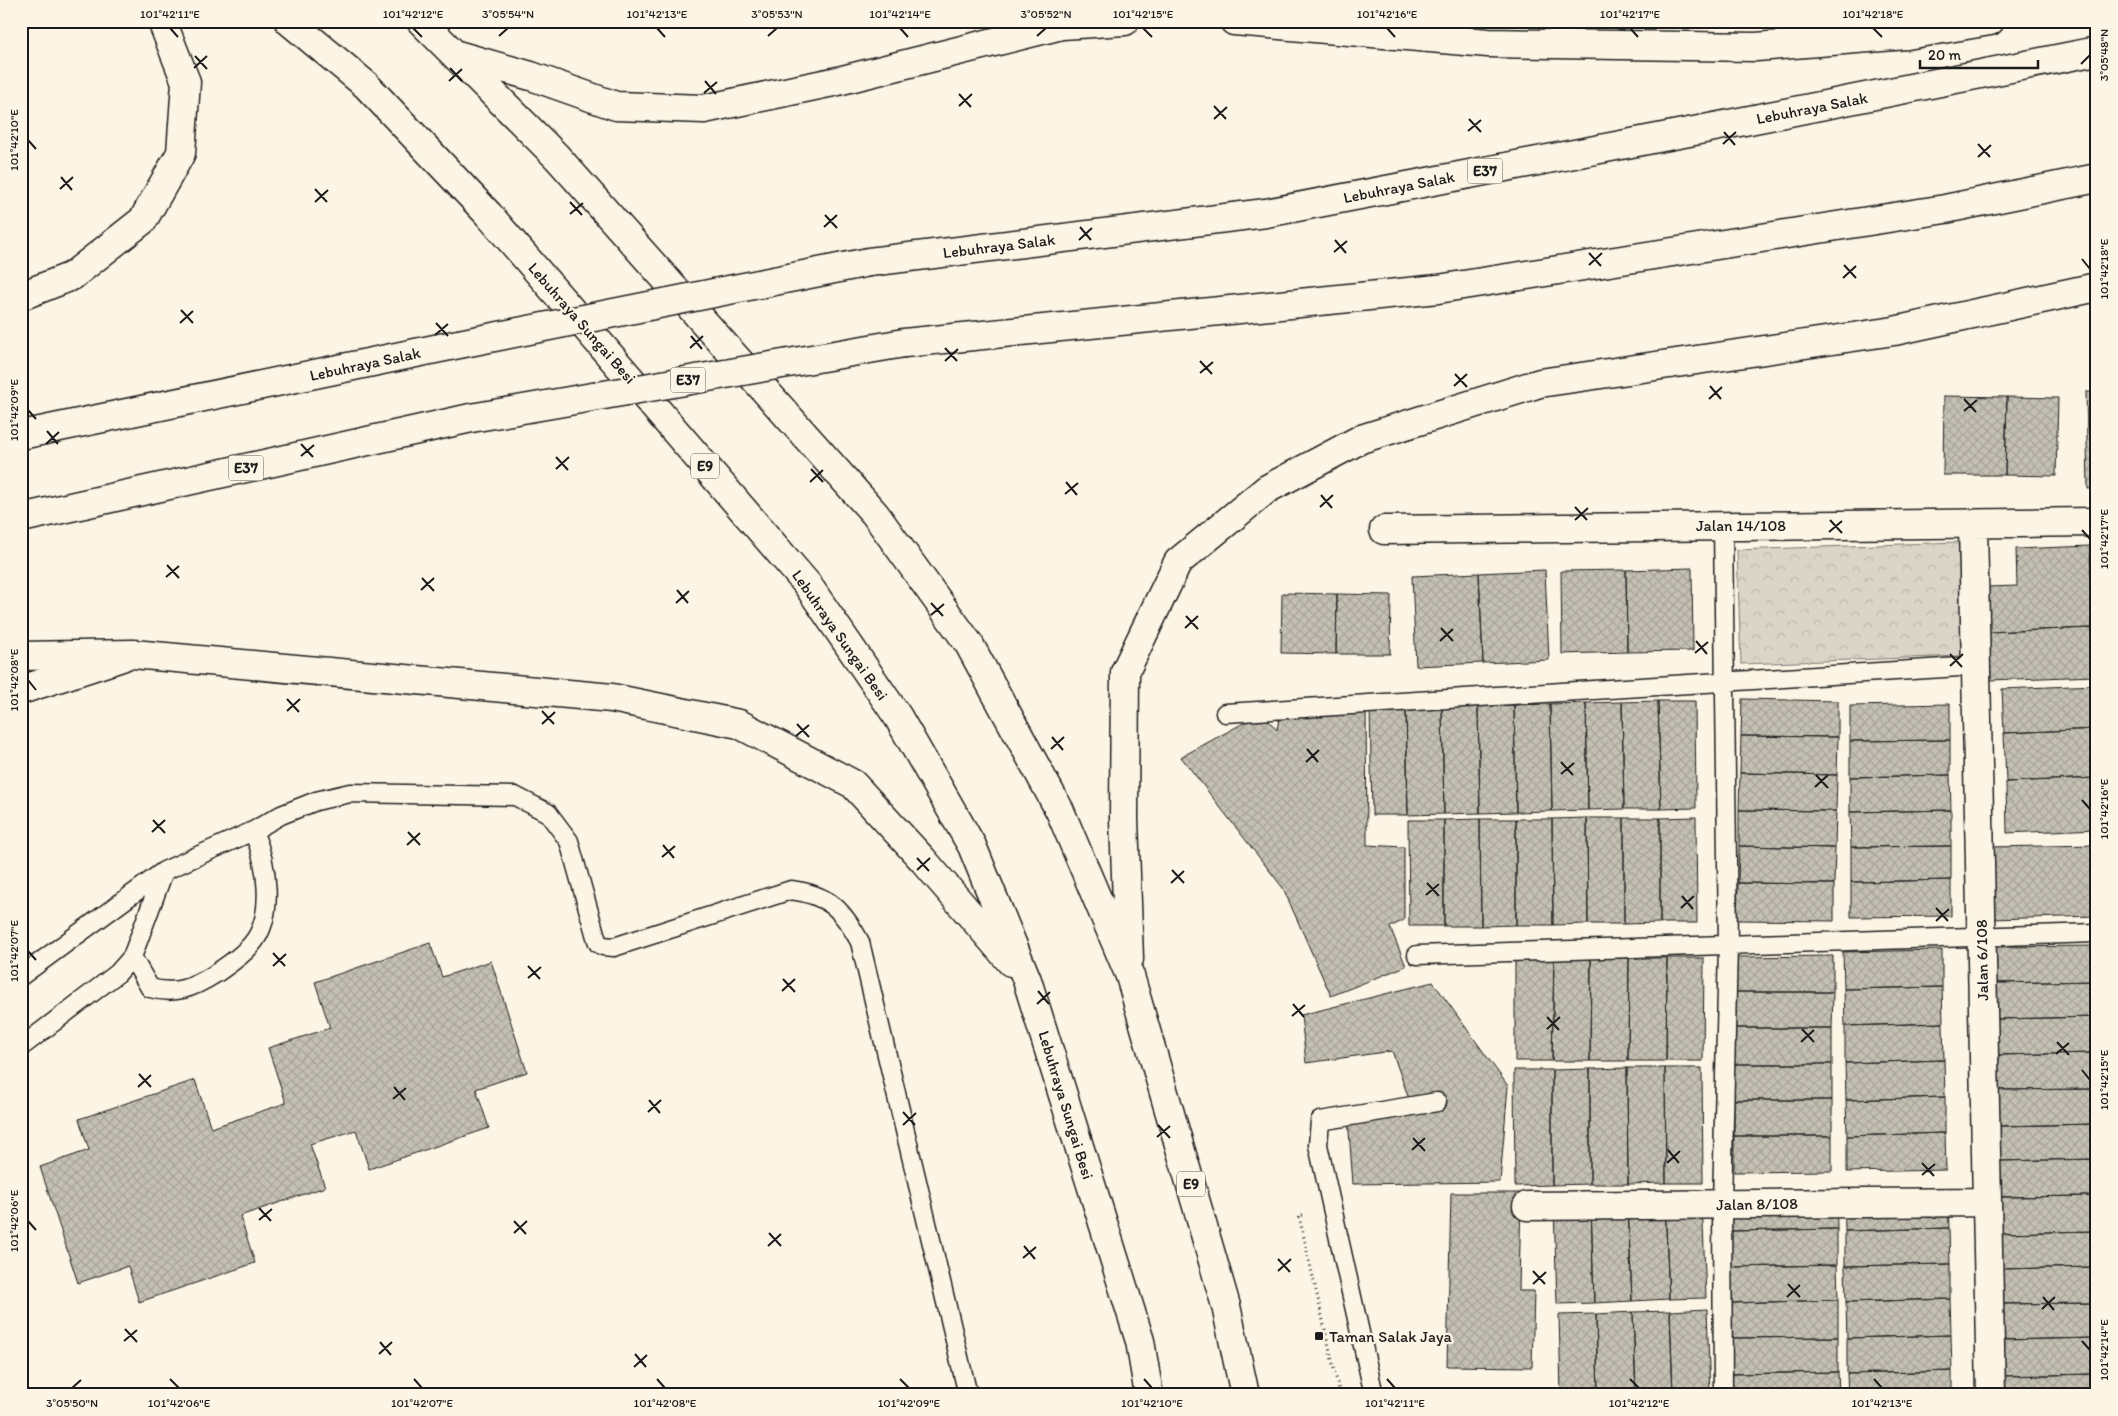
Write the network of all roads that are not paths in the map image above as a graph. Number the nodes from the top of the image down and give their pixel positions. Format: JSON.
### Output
{"nodes":[{"id":1,"x":162,"y":21,"type":"edge"},
{"id":2,"x":289,"y":21,"type":"edge"},
{"id":3,"x":421,"y":21,"type":"edge"},
{"id":4,"x":1125,"y":21,"type":"edge"},
{"id":5,"x":1234,"y":21,"type":"edge"},
{"id":6,"x":1990,"y":21,"type":"edge"},
{"id":7,"x":2097,"y":50,"type":"edge"},
{"id":8,"x":453,"y":54,"type":"junction"},
{"id":9,"x":2097,"y":178,"type":"edge"},
{"id":10,"x":2097,"y":287,"type":"edge"},
{"id":11,"x":21,"y":296,"type":"edge"},
{"id":12,"x":21,"y":435,"type":"edge"},
{"id":13,"x":21,"y":518,"type":"edge"},
{"id":14,"x":2097,"y":522,"type":"edge"},
{"id":15,"x":1723,"y":525,"type":"junction"},
{"id":16,"x":1973,"y":525,"type":"junction"},
{"id":17,"x":1384,"y":530,"type":"dead end"},
{"id":18,"x":133,"y":654,"type":"junction"},
{"id":19,"x":21,"y":656,"type":"edge"},
{"id":20,"x":1976,"y":666,"type":"junction"},
{"id":21,"x":1726,"y":680,"type":"junction"},
{"id":22,"x":21,"y":690,"type":"edge"},
{"id":23,"x":1225,"y":713,"type":"dead end"},
{"id":24,"x":253,"y":831,"type":"junction"},
{"id":25,"x":164,"y":871,"type":"junction"},
{"id":26,"x":2097,"y":933,"type":"edge"},
{"id":27,"x":1981,"y":937,"type":"junction"},
{"id":28,"x":1728,"y":945,"type":"junction"},
{"id":29,"x":1417,"y":955,"type":"dead end"},
{"id":30,"x":132,"y":957,"type":"junction"},
{"id":31,"x":21,"y":976,"type":"edge"},
{"id":32,"x":1130,"y":976,"type":"junction"},
{"id":33,"x":1027,"y":980,"type":"junction"},
{"id":34,"x":21,"y":1048,"type":"edge"},
{"id":35,"x":1438,"y":1102,"type":"dead end"},
{"id":36,"x":1987,"y":1202,"type":"junction"},
{"id":37,"x":1722,"y":1205,"type":"junction"},
{"id":38,"x":1527,"y":1206,"type":"dead end"},
{"id":39,"x":968,"y":1395,"type":"edge"},
{"id":40,"x":1150,"y":1395,"type":"edge"},
{"id":41,"x":1245,"y":1395,"type":"edge"},
{"id":42,"x":1374,"y":1395,"type":"edge"},
{"id":43,"x":1723,"y":1395,"type":"edge"},
{"id":44,"x":1991,"y":1395,"type":"edge"}],
"edges":[{"from":1,"to":11,"type":"main road"},
{"from":2,"to":33,"type":"main road","name":"Lebuhraya Sungai Besi","number":"E9"},
{"from":3,"to":8,"type":"main road","number":"E9"},
{"from":4,"to":8,"type":"main road"},
{"from":5,"to":6,"type":"main road"},
{"from":7,"to":12,"type":"main road","name":"Lebuhraya Salak","number":"E37","bridge":true},
{"from":8,"to":32,"type":"main road","number":"E9"},
{"from":9,"to":13,"type":"main road","number":"E37","bridge":true},
{"from":10,"to":32,"type":"main road"},
{"from":14,"to":16,"type":"main road","name":"Jalan 14/108"},
{"from":15,"to":16,"type":"main road","name":"Jalan 14/108"},
{"from":15,"to":17,"type":"main road","name":"Jalan 14/108"},
{"from":15,"to":21,"type":"lane"},
{"from":16,"to":20,"type":"main road","name":"Jalan 6/108"},
{"from":18,"to":19,"type":"main road"},
{"from":18,"to":22,"type":"main road"},
{"from":18,"to":33,"type":"main road"},
{"from":20,"to":21,"type":"lane"},
{"from":20,"to":27,"type":"main road","name":"Jalan 6/108"},
{"from":21,"to":23,"type":"lane"},
{"from":21,"to":28,"type":"lane"},
{"from":24,"to":25,"type":"lane"},
{"from":24,"to":30,"type":"lane"},
{"from":24,"to":39,"type":"lane"},
{"from":25,"to":30,"type":"lane"},
{"from":25,"to":31,"type":"lane"},
{"from":26,"to":27,"type":"lane"},
{"from":27,"to":28,"type":"lane"},
{"from":27,"to":36,"type":"main road","name":"Jalan 6/108"},
{"from":28,"to":29,"type":"lane"},
{"from":28,"to":37,"type":"lane"},
{"from":30,"to":34,"type":"lane"},
{"from":32,"to":41,"type":"main road","number":"E9"},
{"from":33,"to":40,"type":"main road","name":"Lebuhraya Sungai Besi","number":"E9"},
{"from":35,"to":42,"type":"lane"},
{"from":36,"to":37,"type":"main road","name":"Jalan 8/108"},
{"from":36,"to":44,"type":"main road","name":"Jalan 6/108"},
{"from":37,"to":38,"type":"main road","name":"Jalan 8/108"},
{"from":37,"to":43,"type":"lane"}]}
